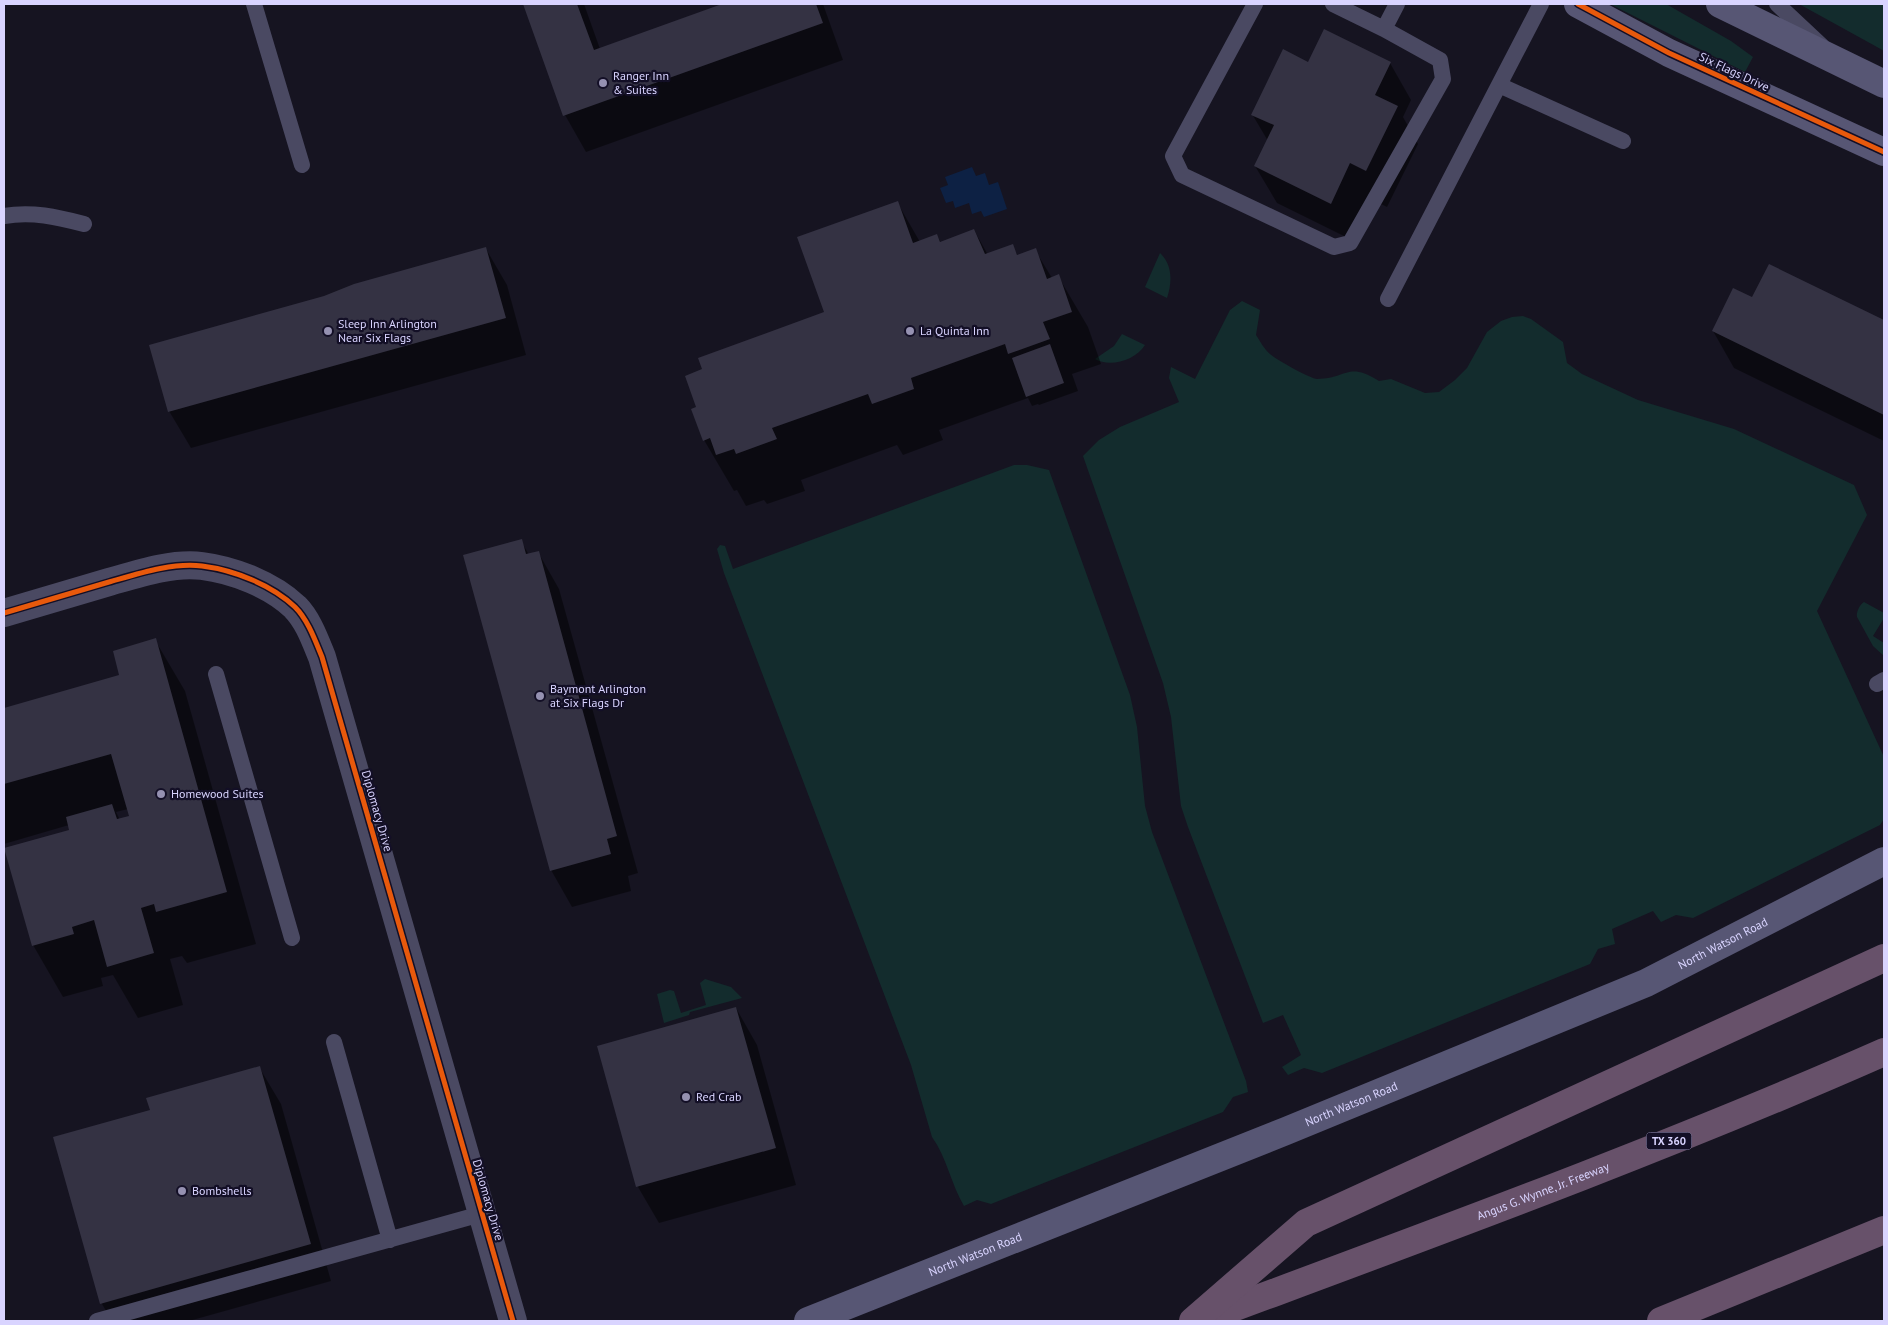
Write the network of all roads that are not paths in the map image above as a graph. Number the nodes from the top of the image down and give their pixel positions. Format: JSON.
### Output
{"nodes":[{"id":1,"x":254,"y":4,"type":"edge"},
{"id":2,"x":1256,"y":4,"type":"edge"},
{"id":3,"x":1333,"y":4,"type":"edge"},
{"id":4,"x":1397,"y":4,"type":"edge"},
{"id":5,"x":1541,"y":4,"type":"edge"},
{"id":6,"x":1578,"y":4,"type":"edge"},
{"id":7,"x":1720,"y":4,"type":"edge"},
{"id":8,"x":1778,"y":4,"type":"edge"},
{"id":9,"x":1384,"y":29,"type":"junction"},
{"id":10,"x":1841,"y":62,"type":"junction"},
{"id":11,"x":1884,"y":84,"type":"edge"},
{"id":12,"x":1499,"y":85,"type":"junction"},
{"id":13,"x":1623,"y":141,"type":"dead end"},
{"id":14,"x":1884,"y":152,"type":"edge"},
{"id":15,"x":302,"y":165,"type":"dead end"},
{"id":16,"x":4,"y":216,"type":"edge"},
{"id":17,"x":84,"y":224,"type":"dead end"},
{"id":18,"x":1388,"y":299,"type":"dead end"},
{"id":19,"x":4,"y":613,"type":"edge"},
{"id":20,"x":216,"y":674,"type":"dead end"},
{"id":21,"x":1884,"y":861,"type":"edge"},
{"id":22,"x":292,"y":938,"type":"dead end"},
{"id":23,"x":1884,"y":958,"type":"edge"},
{"id":24,"x":334,"y":1042,"type":"dead end"},
{"id":25,"x":1884,"y":1052,"type":"edge"},
{"id":26,"x":481,"y":1214,"type":"junction"},
{"id":27,"x":1884,"y":1230,"type":"edge"},
{"id":28,"x":390,"y":1240,"type":"junction"},
{"id":29,"x":97,"y":1321,"type":"edge"},
{"id":30,"x":513,"y":1321,"type":"edge"},
{"id":31,"x":808,"y":1321,"type":"edge"},
{"id":32,"x":1193,"y":1321,"type":"edge"},
{"id":33,"x":1198,"y":1321,"type":"edge"},
{"id":34,"x":1661,"y":1321,"type":"edge"}],
"edges":[{"from":1,"to":15,"type":"lane"},
{"from":2,"to":9,"type":"lane"},
{"from":3,"to":9,"type":"lane"},
{"from":4,"to":9,"type":"lane"},
{"from":5,"to":12,"type":"lane"},
{"from":6,"to":14,"type":"main road","name":"Six Flags Drive"},
{"from":7,"to":10,"type":"main road"},
{"from":8,"to":10,"type":"lane"},
{"from":10,"to":11,"type":"main road"},
{"from":12,"to":13,"type":"lane"},
{"from":12,"to":18,"type":"lane"},
{"from":16,"to":17,"type":"lane"},
{"from":19,"to":26,"type":"street","name":"Diplomacy Drive"},
{"from":20,"to":22,"type":"lane"},
{"from":21,"to":31,"type":"main road","name":"North Watson Road"},
{"from":23,"to":32,"type":"highway"},
{"from":24,"to":28,"type":"lane"},
{"from":25,"to":33,"type":"highway","name":"Angus G. Wynne, Jr. Freeway","number":"TX 360"},
{"from":26,"to":28,"type":"lane"},
{"from":26,"to":30,"type":"street","name":"Diplomacy Drive"},
{"from":27,"to":34,"type":"highway"},
{"from":28,"to":29,"type":"lane"}]}
